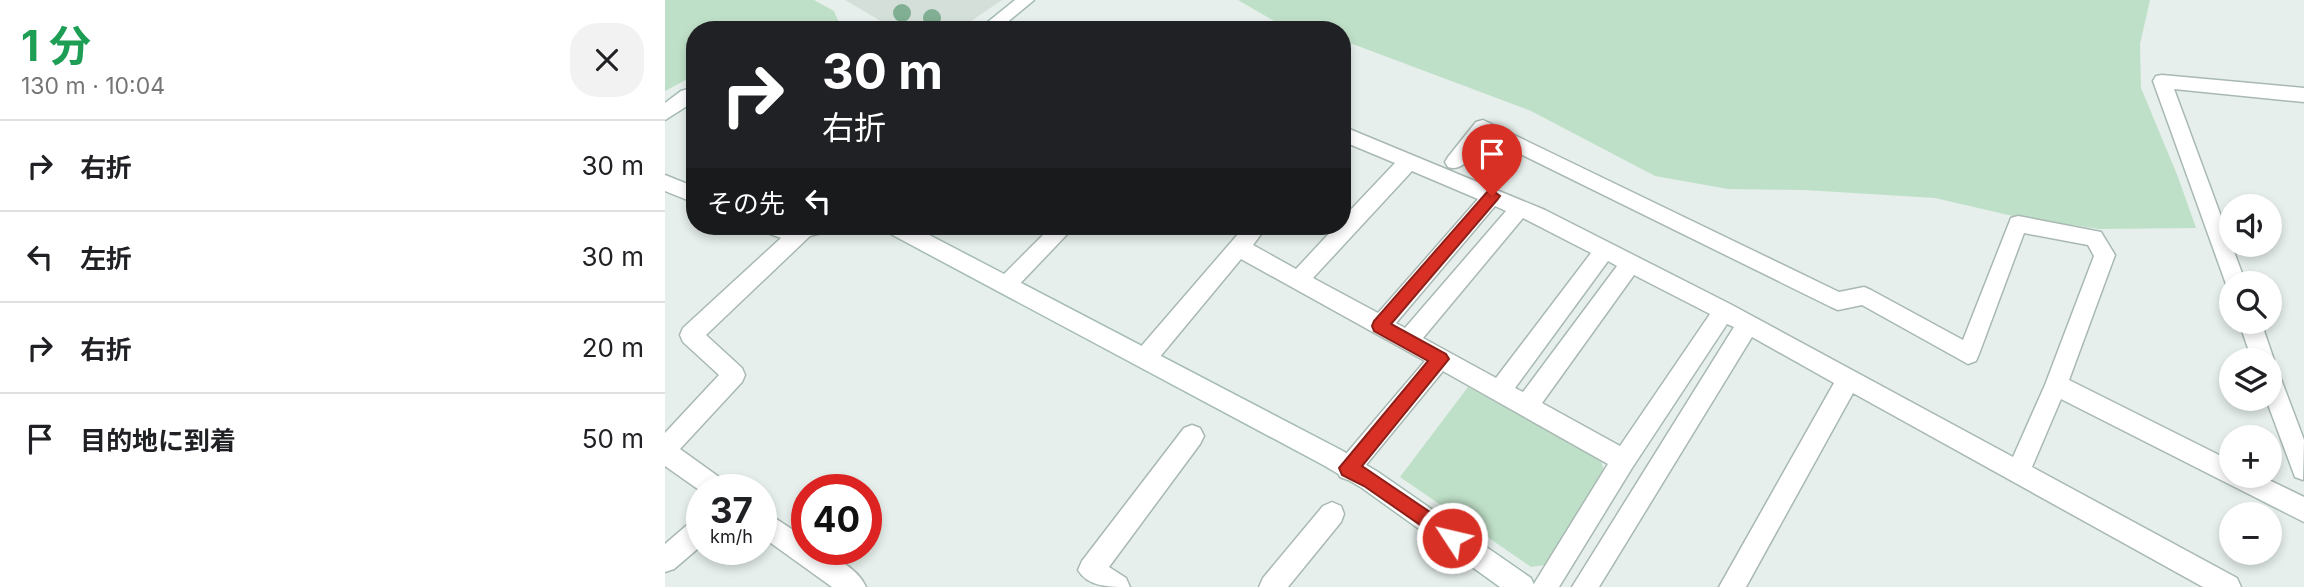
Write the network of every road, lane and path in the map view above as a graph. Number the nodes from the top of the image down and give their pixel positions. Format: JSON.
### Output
{"nodes":[{"id":1,"x":1026,"y":0,"type":"edge"},
{"id":2,"x":998,"y":21,"type":"edge"},
{"id":3,"x":2304,"y":95,"type":"edge"},
{"id":4,"x":686,"y":97,"type":"edge"},
{"id":5,"x":665,"y":113,"type":"edge"},
{"id":6,"x":1351,"y":136,"type":"edge"},
{"id":7,"x":1409,"y":161,"type":"junction"},
{"id":8,"x":1455,"y":162,"type":"dead end"},
{"id":9,"x":1492,"y":196,"type":"junction"},
{"id":10,"x":1520,"y":208,"type":"junction"},
{"id":11,"x":1351,"y":224,"type":"edge"},
{"id":12,"x":802,"y":235,"type":"edge"},
{"id":13,"x":911,"y":235,"type":"edge"},
{"id":14,"x":1056,"y":235,"type":"edge"},
{"id":15,"x":1249,"y":235,"type":"edge"},
{"id":16,"x":1341,"y":235,"type":"edge"},
{"id":17,"x":1238,"y":247,"type":"junction"},
{"id":18,"x":1605,"y":250,"type":"junction"},
{"id":19,"x":1631,"y":263,"type":"junction"},
{"id":20,"x":2230,"y":271,"type":"edge"},
{"id":21,"x":1299,"y":280,"type":"junction"},
{"id":22,"x":1006,"y":285,"type":"junction"},
{"id":23,"x":1724,"y":311,"type":"junction"},
{"id":24,"x":1748,"y":324,"type":"junction"},
{"id":25,"x":1380,"y":326,"type":"junction"},
{"id":26,"x":1408,"y":341,"type":"junction"},
{"id":27,"x":1146,"y":357,"type":"junction"},
{"id":28,"x":1440,"y":359,"type":"junction"},
{"id":29,"x":1849,"y":377,"type":"junction"},
{"id":30,"x":2056,"y":385,"type":"junction"},
{"id":31,"x":1499,"y":391,"type":"junction"},
{"id":32,"x":1526,"y":406,"type":"junction"},
{"id":33,"x":2282,"y":411,"type":"edge"},
{"id":34,"x":1192,"y":436,"type":"dead end"},
{"id":35,"x":665,"y":451,"type":"edge"},
{"id":36,"x":1624,"y":460,"type":"junction"},
{"id":37,"x":2219,"y":467,"type":"edge"},
{"id":38,"x":1348,"y":468,"type":"junction"},
{"id":39,"x":2019,"y":471,"type":"junction"},
{"id":40,"x":2304,"y":471,"type":"edge"},
{"id":41,"x":696,"y":474,"type":"edge"},
{"id":42,"x":2261,"y":488,"type":"edge"},
{"id":43,"x":2304,"y":510,"type":"edge"},
{"id":44,"x":1332,"y":514,"type":"dead end"},
{"id":45,"x":777,"y":532,"type":"edge"},
{"id":46,"x":686,"y":542,"type":"edge"},
{"id":47,"x":665,"y":560,"type":"edge"},
{"id":48,"x":1514,"y":585,"type":"edge"},
{"id":49,"x":853,"y":587,"type":"edge"},
{"id":50,"x":1117,"y":587,"type":"edge"},
{"id":51,"x":1272,"y":587,"type":"edge"},
{"id":52,"x":1545,"y":587,"type":"edge"},
{"id":53,"x":1585,"y":587,"type":"edge"},
{"id":54,"x":1732,"y":587,"type":"edge"},
{"id":55,"x":2228,"y":587,"type":"edge"}],
"edges":[{"from":1,"to":2,"type":"street"},
{"from":3,"to":20,"type":"street"},
{"from":4,"to":5,"type":"street"},
{"from":6,"to":7,"type":"street"},
{"from":7,"to":9,"type":"street"},
{"from":7,"to":11,"type":"street"},
{"from":8,"to":30,"type":"street"},
{"from":9,"to":10,"type":"street"},
{"from":9,"to":25,"type":"street"},
{"from":10,"to":18,"type":"street"},
{"from":10,"to":26,"type":"street"},
{"from":12,"to":35,"type":"street"},
{"from":13,"to":22,"type":"street"},
{"from":14,"to":22,"type":"street"},
{"from":15,"to":17,"type":"street"},
{"from":16,"to":21,"type":"street"},
{"from":17,"to":21,"type":"street"},
{"from":17,"to":27,"type":"street"},
{"from":18,"to":19,"type":"street"},
{"from":18,"to":31,"type":"street"},
{"from":19,"to":23,"type":"street"},
{"from":19,"to":32,"type":"street"},
{"from":21,"to":25,"type":"street"},
{"from":22,"to":27,"type":"street"},
{"from":23,"to":24,"type":"street"},
{"from":23,"to":36,"type":"street"},
{"from":24,"to":29,"type":"street"},
{"from":24,"to":53,"type":"street"},
{"from":25,"to":26,"type":"street"},
{"from":26,"to":28,"type":"street"},
{"from":27,"to":38,"type":"street"},
{"from":28,"to":31,"type":"street"},
{"from":28,"to":38,"type":"street"},
{"from":29,"to":39,"type":"street"},
{"from":29,"to":54,"type":"street"},
{"from":30,"to":37,"type":"street"},
{"from":30,"to":39,"type":"street"},
{"from":31,"to":32,"type":"street"},
{"from":32,"to":36,"type":"street"},
{"from":33,"to":40,"type":"street"},
{"from":34,"to":50,"type":"street"},
{"from":35,"to":41,"type":"street"},
{"from":36,"to":52,"type":"street"},
{"from":38,"to":48,"type":"street"},
{"from":39,"to":55,"type":"street"},
{"from":42,"to":43,"type":"street"},
{"from":44,"to":51,"type":"street"},
{"from":45,"to":49,"type":"street"},
{"from":46,"to":47,"type":"street"}]}
